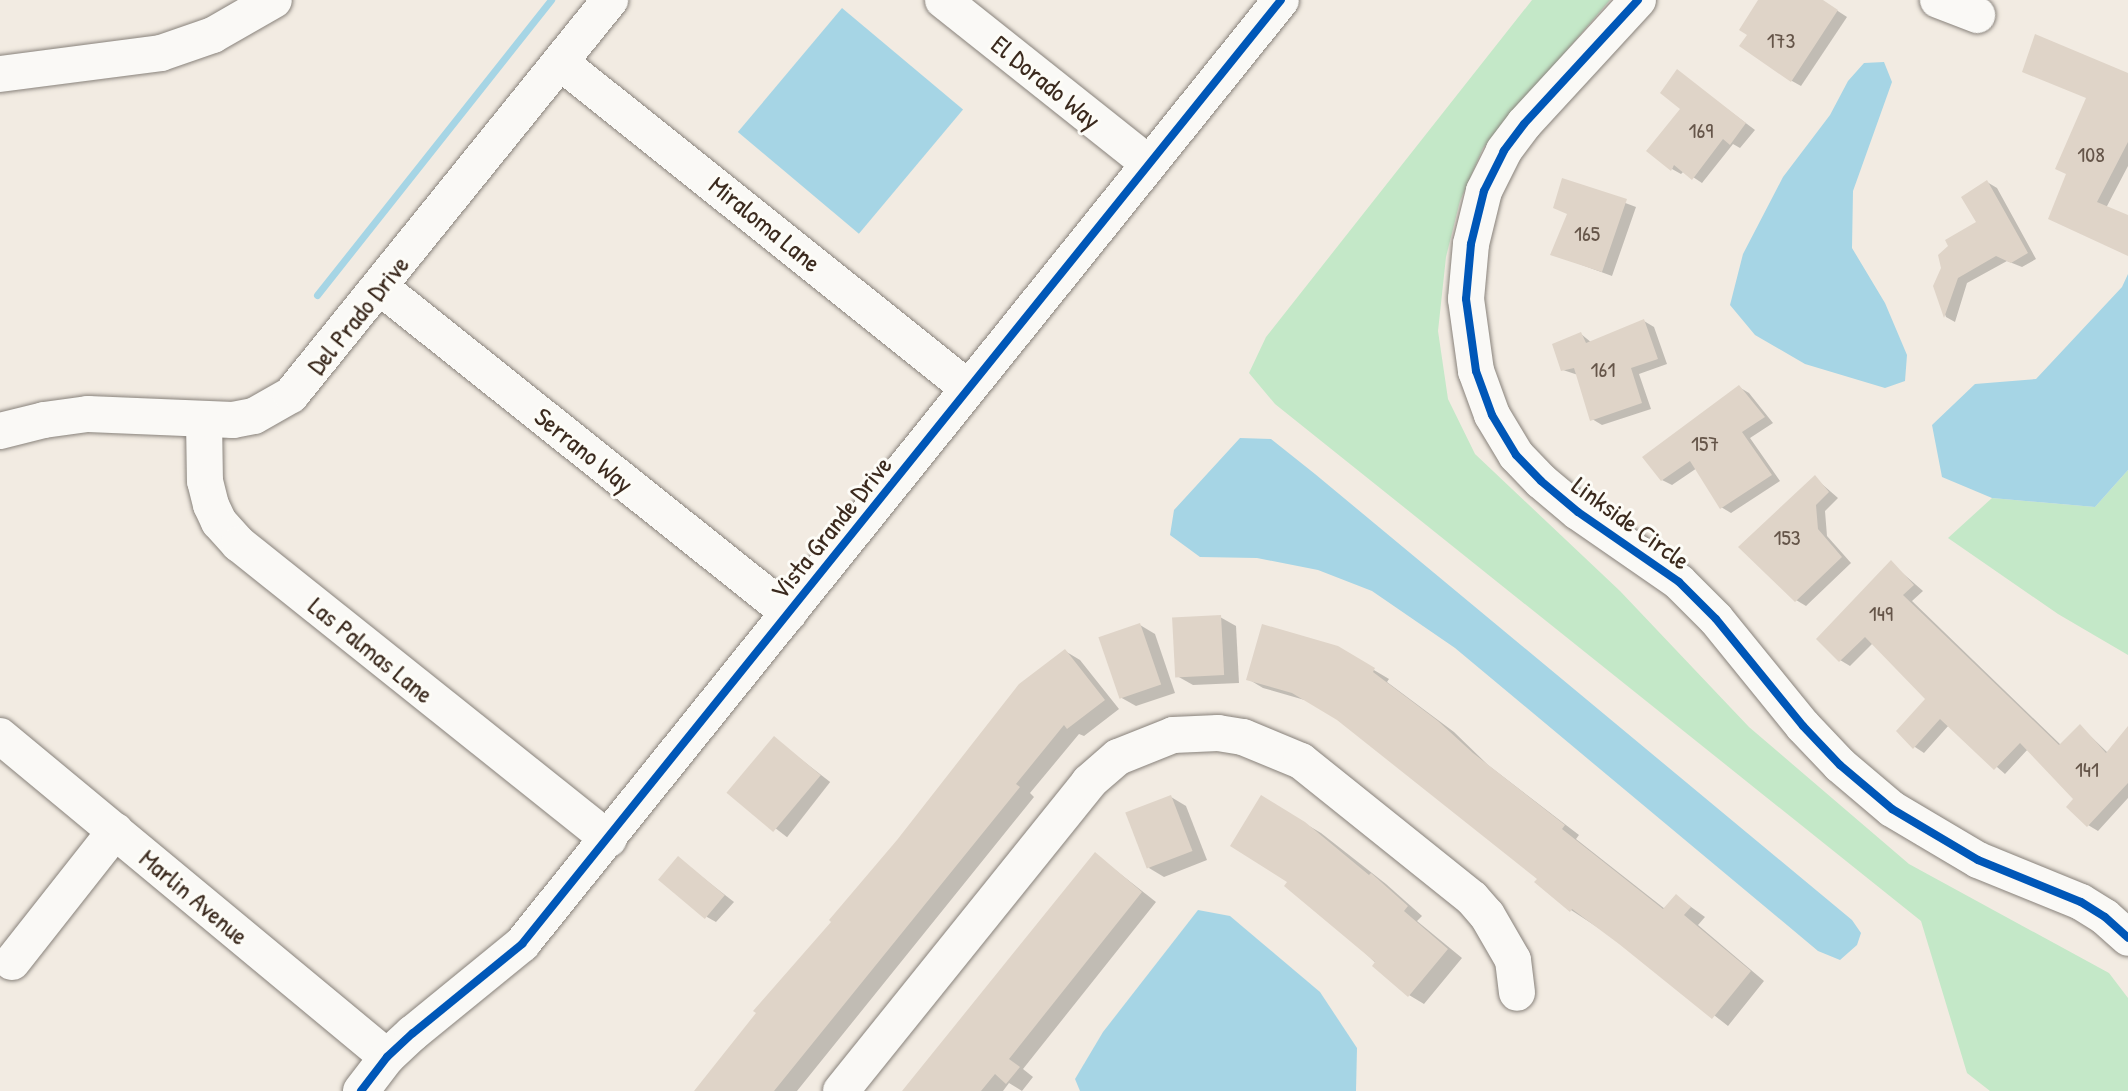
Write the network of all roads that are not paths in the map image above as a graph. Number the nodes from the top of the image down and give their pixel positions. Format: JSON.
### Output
{"nodes":[{"id":1,"x":274,"y":0,"type":"edge"},
{"id":2,"x":610,"y":0,"type":"edge"},
{"id":3,"x":943,"y":0,"type":"edge"},
{"id":4,"x":1281,"y":0,"type":"edge"},
{"id":5,"x":1638,"y":0,"type":"edge"},
{"id":6,"x":1938,"y":0,"type":"edge"},
{"id":7,"x":1977,"y":15,"type":"dead end"},
{"id":8,"x":560,"y":62,"type":"junction"},
{"id":9,"x":0,"y":74,"type":"edge"},
{"id":10,"x":1149,"y":164,"type":"junction"},
{"id":11,"x":380,"y":287,"type":"junction"},
{"id":12,"x":968,"y":388,"type":"junction"},
{"id":13,"x":204,"y":420,"type":"junction"},
{"id":14,"x":0,"y":431,"type":"edge"},
{"id":15,"x":789,"y":613,"type":"junction"},
{"id":16,"x":0,"y":736,"type":"edge"},
{"id":17,"x":115,"y":831,"type":"junction"},
{"id":18,"x":609,"y":839,"type":"junction"},
{"id":19,"x":2128,"y":938,"type":"edge"},
{"id":20,"x":12,"y":962,"type":"dead end"},
{"id":21,"x":1517,"y":993,"type":"dead end"},
{"id":22,"x":387,"y":1057,"type":"junction"},
{"id":23,"x":361,"y":1091,"type":"edge"},
{"id":24,"x":841,"y":1091,"type":"edge"}],
"edges":[{"from":1,"to":9,"type":"street"},
{"from":2,"to":8,"type":"street","name":"Del Prado Drive"},
{"from":3,"to":10,"type":"street","name":"El Dorado Way"},
{"from":4,"to":10,"type":"street","name":"Vista Grande Drive"},
{"from":5,"to":19,"type":"street","name":"Linkside Circle"},
{"from":6,"to":7,"type":"street"},
{"from":8,"to":11,"type":"street","name":"Del Prado Drive"},
{"from":8,"to":12,"type":"street","name":"Miraloma Lane"},
{"from":10,"to":12,"type":"street","name":"Vista Grande Drive"},
{"from":11,"to":13,"type":"street","name":"Del Prado Drive"},
{"from":11,"to":15,"type":"street","name":"Serrano Way"},
{"from":12,"to":15,"type":"street","name":"Vista Grande Drive"},
{"from":13,"to":14,"type":"street","name":"Del Prado Drive"},
{"from":13,"to":18,"type":"street","name":"Las Palmas Lane"},
{"from":15,"to":18,"type":"street","name":"Vista Grande Drive"},
{"from":16,"to":17,"type":"street","name":"Marlin Avenue"},
{"from":17,"to":20,"type":"street"},
{"from":17,"to":22,"type":"street","name":"Marlin Avenue"},
{"from":18,"to":22,"type":"street","name":"Vista Grande Drive"},
{"from":21,"to":24,"type":"street"},
{"from":22,"to":23,"type":"street","name":"Vista Grande Drive"}]}
